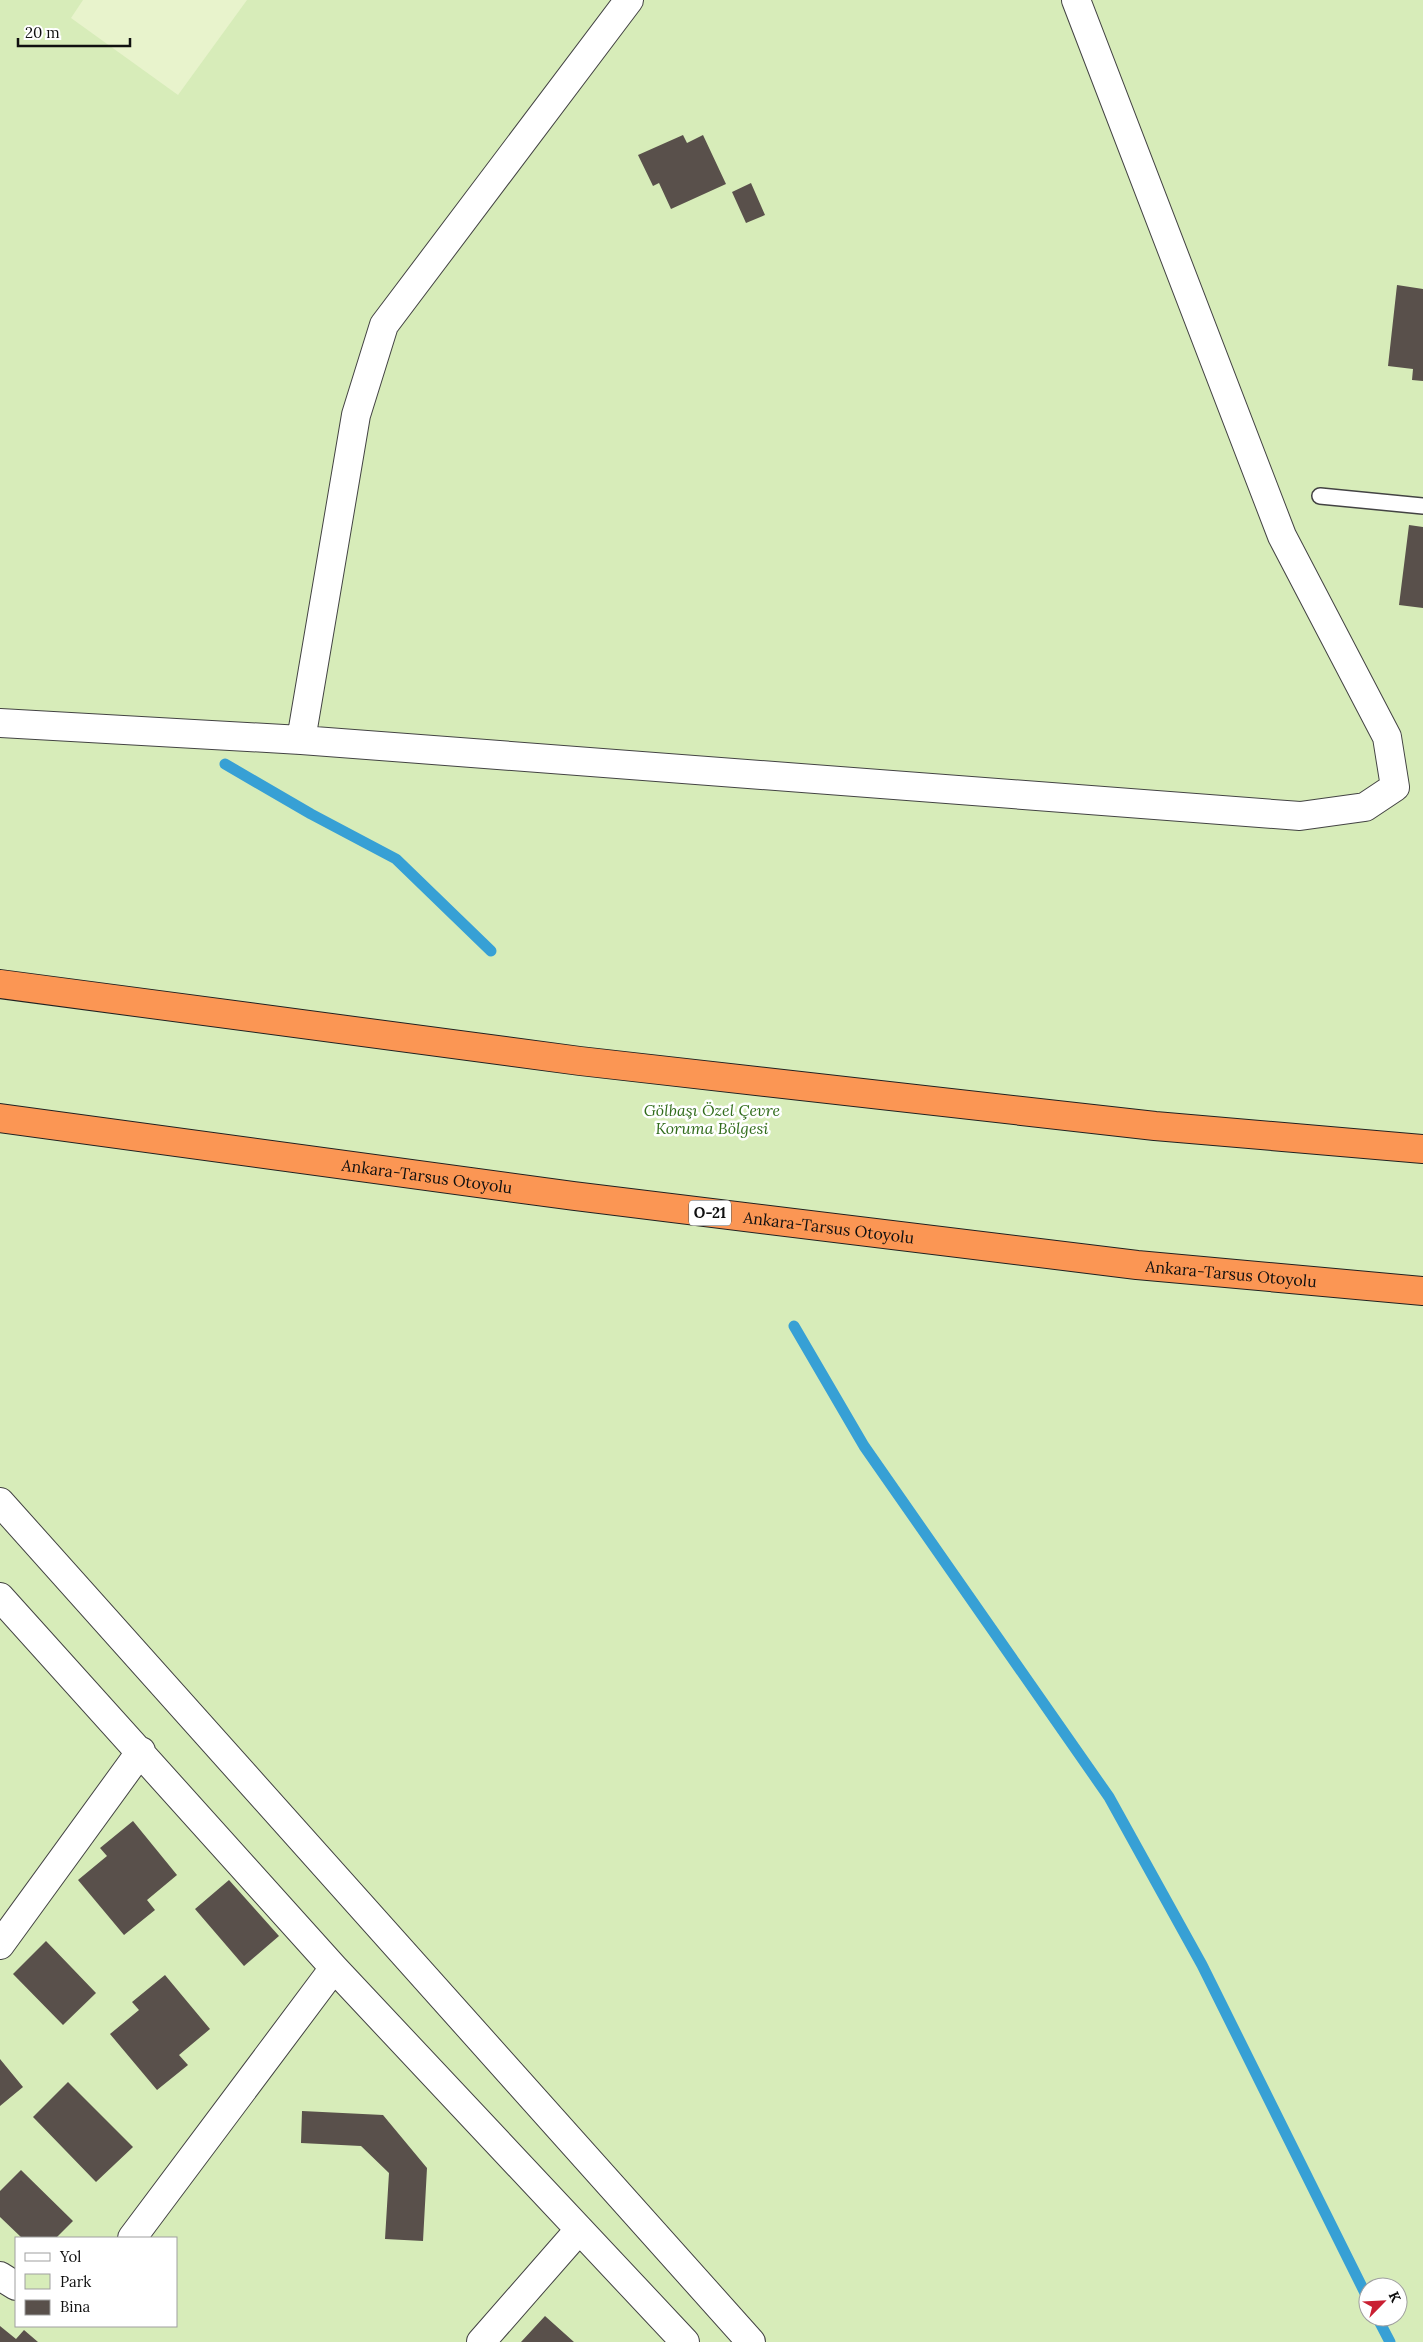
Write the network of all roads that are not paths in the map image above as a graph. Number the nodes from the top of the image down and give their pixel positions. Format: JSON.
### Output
{"nodes":[{"id":1,"x":629,"y":0,"type":"edge"},
{"id":2,"x":1076,"y":0,"type":"edge"},
{"id":3,"x":1320,"y":496,"type":"dead end"},
{"id":4,"x":1423,"y":506,"type":"edge"},
{"id":5,"x":0,"y":723,"type":"edge"},
{"id":6,"x":301,"y":740,"type":"junction"},
{"id":7,"x":0,"y":984,"type":"edge"},
{"id":8,"x":0,"y":1118,"type":"edge"},
{"id":9,"x":1423,"y":1149,"type":"edge"},
{"id":10,"x":1423,"y":1291,"type":"edge"},
{"id":11,"x":0,"y":1502,"type":"edge"},
{"id":12,"x":0,"y":1596,"type":"edge"},
{"id":13,"x":140,"y":1751,"type":"junction"},
{"id":14,"x":0,"y":1945,"type":"edge"},
{"id":15,"x":334,"y":1968,"type":"junction"},
{"id":16,"x":579,"y":2230,"type":"junction"},
{"id":17,"x":133,"y":2237,"type":"edge"},
{"id":18,"x":0,"y":2276,"type":"edge"},
{"id":19,"x":15,"y":2285,"type":"edge"},
{"id":20,"x":481,"y":2342,"type":"edge"},
{"id":21,"x":685,"y":2342,"type":"edge"},
{"id":22,"x":751,"y":2342,"type":"edge"}],
"edges":[{"from":1,"to":6,"type":"street"},
{"from":2,"to":6,"type":"street"},
{"from":3,"to":4,"type":"lane"},
{"from":5,"to":6,"type":"street"},
{"from":7,"to":9,"type":"highway"},
{"from":8,"to":10,"type":"highway","name":"Ankara-Tarsus Otoyolu","number":"O-21"},
{"from":11,"to":22,"type":"street"},
{"from":12,"to":13,"type":"street"},
{"from":13,"to":14,"type":"street"},
{"from":13,"to":15,"type":"street"},
{"from":15,"to":16,"type":"street"},
{"from":15,"to":17,"type":"street"},
{"from":16,"to":20,"type":"street"},
{"from":16,"to":21,"type":"street"},
{"from":18,"to":19,"type":"street"}]}
